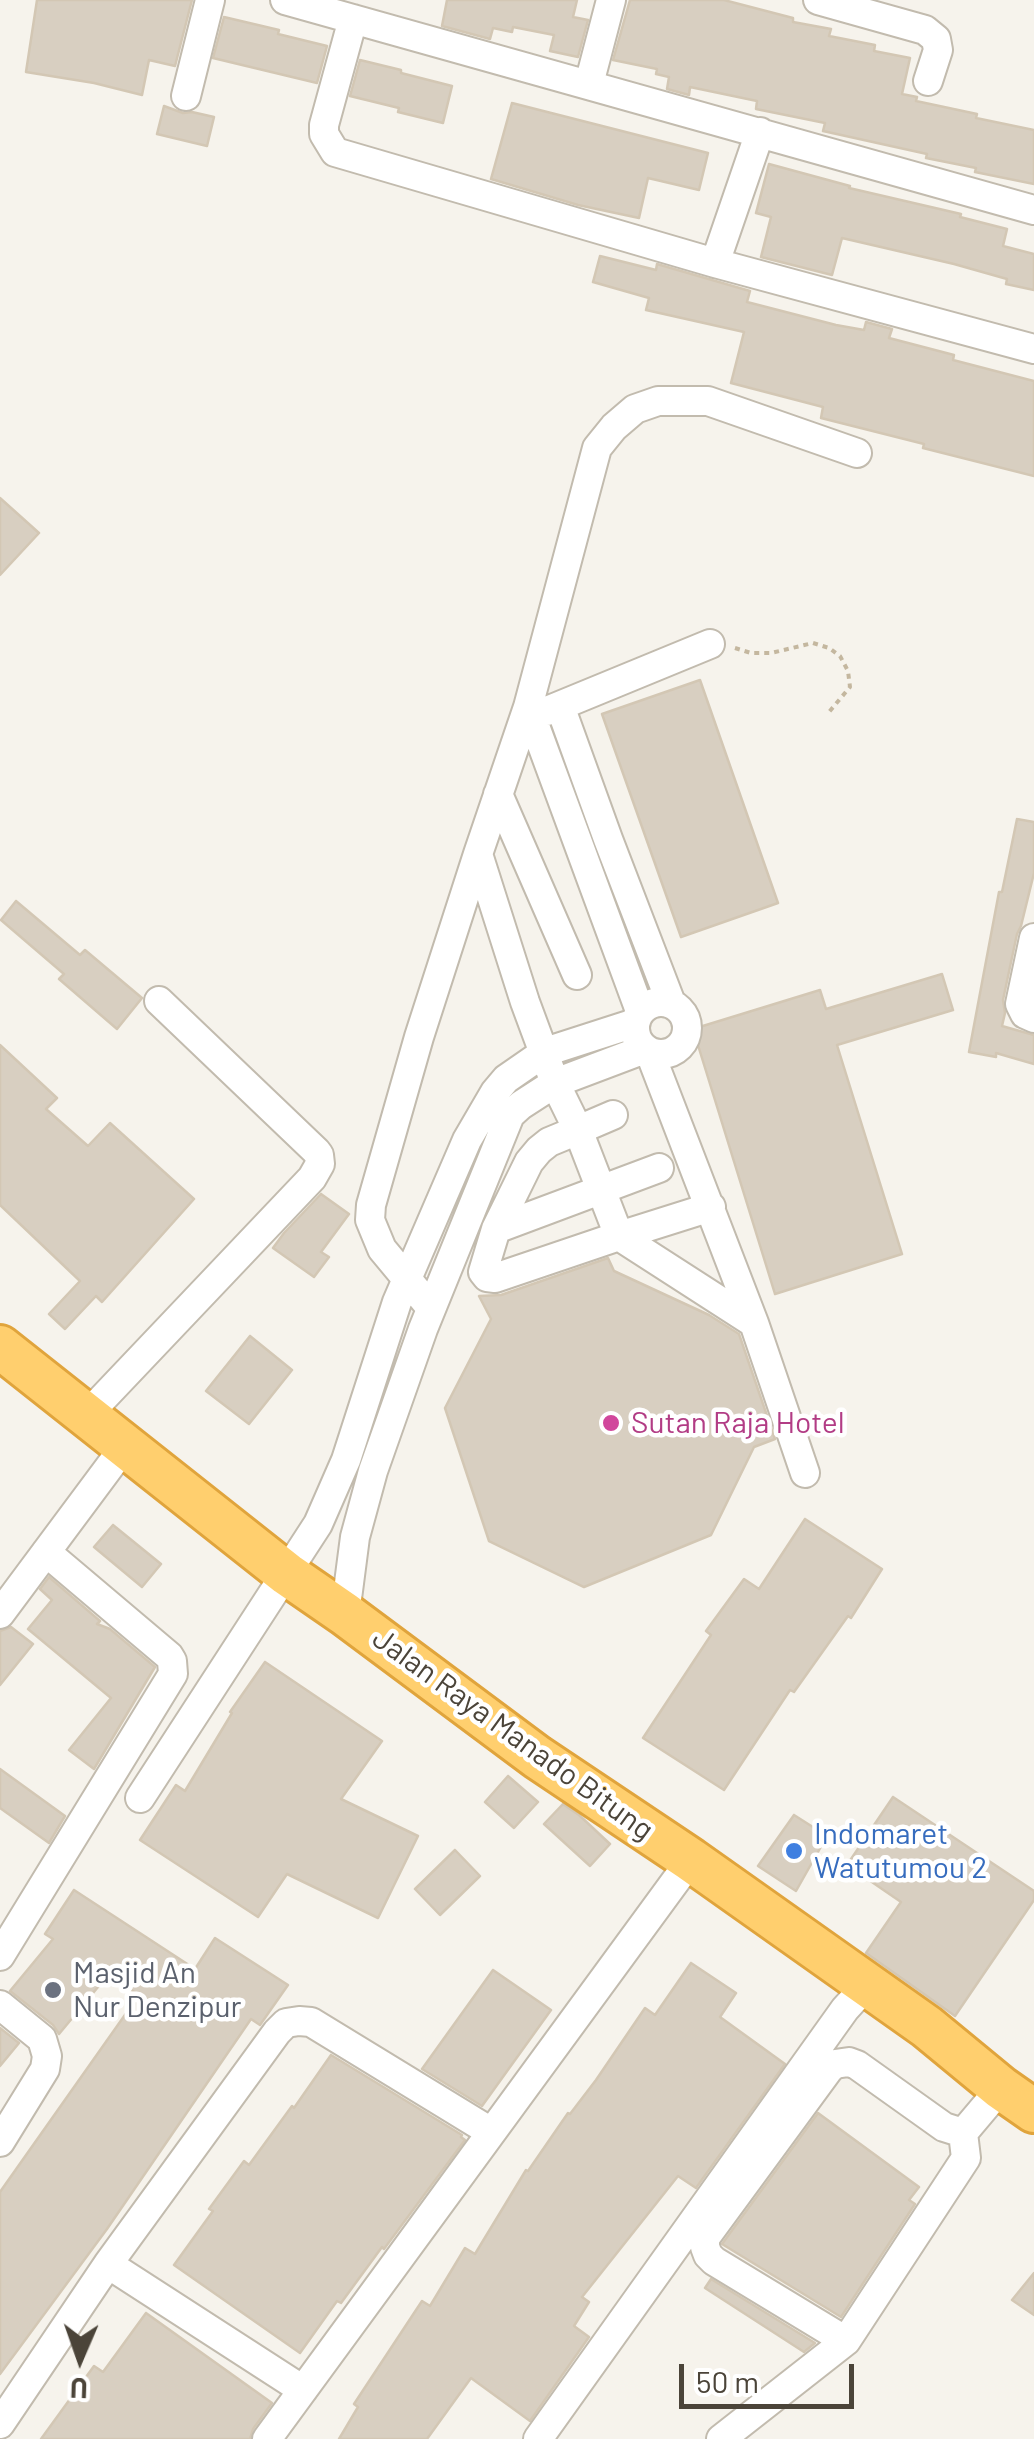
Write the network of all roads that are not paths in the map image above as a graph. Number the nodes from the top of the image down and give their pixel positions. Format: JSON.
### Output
{"nodes":[{"id":1,"x":210,"y":0,"type":"edge"},
{"id":2,"x":284,"y":0,"type":"edge"},
{"id":3,"x":611,"y":0,"type":"edge"},
{"id":4,"x":818,"y":0,"type":"edge"},
{"id":5,"x":353,"y":19,"type":"junction"},
{"id":6,"x":928,"y":81,"type":"dead end"},
{"id":7,"x":589,"y":84,"type":"junction"},
{"id":8,"x":186,"y":96,"type":"dead end"},
{"id":9,"x":760,"y":132,"type":"junction"},
{"id":10,"x":1034,"y":210,"type":"edge"},
{"id":11,"x":715,"y":263,"type":"junction"},
{"id":12,"x":1034,"y":349,"type":"edge"},
{"id":13,"x":858,"y":454,"type":"dead end"},
{"id":14,"x":710,"y":644,"type":"road end"},
{"id":15,"x":560,"y":706,"type":"junction"},
{"id":16,"x":530,"y":712,"type":"junction"},
{"id":17,"x":498,"y":794,"type":"junction"},
{"id":18,"x":478,"y":854,"type":"junction"},
{"id":19,"x":1034,"y":938,"type":"edge"},
{"id":20,"x":577,"y":975,"type":"dead end"},
{"id":21,"x":159,"y":1001,"type":"dead end"},
{"id":22,"x":671,"y":1003,"type":"junction"},
{"id":23,"x":1034,"y":1018,"type":"edge"},
{"id":24,"x":642,"y":1034,"type":"junction"},
{"id":25,"x":545,"y":1052,"type":"junction"},
{"id":26,"x":555,"y":1083,"type":"junction"},
{"id":27,"x":613,"y":1115,"type":"dead end"},
{"id":28,"x":578,"y":1130,"type":"junction"},
{"id":29,"x":658,"y":1168,"type":"dead end"},
{"id":30,"x":601,"y":1188,"type":"junction"},
{"id":31,"x":711,"y":1207,"type":"junction"},
{"id":32,"x":496,"y":1229,"type":"junction"},
{"id":33,"x":619,"y":1236,"type":"junction"},
{"id":34,"x":408,"y":1279,"type":"junction"},
{"id":35,"x":431,"y":1308,"type":"junction"},
{"id":36,"x":754,"y":1323,"type":"junction"},
{"id":37,"x":0,"y":1348,"type":"edge"},
{"id":38,"x":86,"y":1416,"type":"junction"},
{"id":39,"x":125,"y":1446,"type":"junction"},
{"id":40,"x":805,"y":1473,"type":"dead end"},
{"id":41,"x":46,"y":1552,"type":"junction"},
{"id":42,"x":287,"y":1574,"type":"junction"},
{"id":43,"x":0,"y":1614,"type":"edge"},
{"id":44,"x":345,"y":1614,"type":"junction"},
{"id":45,"x":140,"y":1798,"type":"dead end"},
{"id":46,"x":691,"y":1860,"type":"junction"},
{"id":47,"x":0,"y":1956,"type":"edge"},
{"id":48,"x":867,"y":1985,"type":"junction"},
{"id":49,"x":0,"y":2005,"type":"edge"},
{"id":50,"x":1018,"y":2100,"type":"edge"},
{"id":51,"x":490,"y":2132,"type":"junction"},
{"id":52,"x":963,"y":2134,"type":"junction"},
{"id":53,"x":0,"y":2142,"type":"edge"},
{"id":54,"x":108,"y":2264,"type":"junction"},
{"id":55,"x":846,"y":2341,"type":"junction"},
{"id":56,"x":302,"y":2390,"type":"junction"},
{"id":57,"x":0,"y":2424,"type":"edge"},
{"id":58,"x":267,"y":2439,"type":"edge"},
{"id":59,"x":538,"y":2439,"type":"edge"},
{"id":60,"x":722,"y":2439,"type":"edge"}],
"edges":[{"from":1,"to":8,"type":"street"},
{"from":2,"to":5,"type":"street"},
{"from":3,"to":7,"type":"street"},
{"from":4,"to":6,"type":"street"},
{"from":5,"to":7,"type":"street"},
{"from":5,"to":11,"type":"street"},
{"from":7,"to":9,"type":"street"},
{"from":9,"to":10,"type":"street"},
{"from":9,"to":11,"type":"street"},
{"from":11,"to":12,"type":"street"},
{"from":13,"to":16,"type":"street"},
{"from":14,"to":15,"type":"street"},
{"from":15,"to":16,"type":"street"},
{"from":15,"to":22,"type":"street"},
{"from":16,"to":17,"type":"street"},
{"from":16,"to":24,"type":"street"},
{"from":17,"to":18,"type":"street"},
{"from":17,"to":20,"type":"street"},
{"from":18,"to":25,"type":"street"},
{"from":18,"to":34,"type":"street"},
{"from":19,"to":23,"type":"street"},
{"from":21,"to":38,"type":"street"},
{"from":22,"to":24,"type":"street"},
{"from":22,"to":24,"type":"street"},
{"from":24,"to":25,"type":"street"},
{"from":24,"to":26,"type":"street"},
{"from":24,"to":31,"type":"street"},
{"from":25,"to":26,"type":"street"},
{"from":25,"to":34,"type":"street"},
{"from":26,"to":28,"type":"street"},
{"from":26,"to":35,"type":"street"},
{"from":27,"to":28,"type":"street"},
{"from":28,"to":30,"type":"street"},
{"from":28,"to":32,"type":"street"},
{"from":29,"to":30,"type":"street"},
{"from":30,"to":32,"type":"street"},
{"from":30,"to":33,"type":"street"},
{"from":31,"to":33,"type":"street"},
{"from":31,"to":36,"type":"street"},
{"from":32,"to":33,"type":"street"},
{"from":33,"to":36,"type":"street"},
{"from":34,"to":35,"type":"street"},
{"from":34,"to":42,"type":"street"},
{"from":35,"to":44,"type":"street"},
{"from":36,"to":40,"type":"street"},
{"from":37,"to":38,"type":"highway","name":"Jalan Raya Manado Bitung"},
{"from":38,"to":39,"type":"highway","name":"Jalan Raya Manado Bitung"},
{"from":39,"to":41,"type":"street"},
{"from":39,"to":42,"type":"highway","name":"Jalan Raya Manado Bitung"},
{"from":41,"to":43,"type":"street"},
{"from":41,"to":47,"type":"street"},
{"from":42,"to":44,"type":"highway","name":"Jalan Raya Manado Bitung"},
{"from":42,"to":45,"type":"street"},
{"from":44,"to":46,"type":"highway","name":"Jalan Raya Manado Bitung"},
{"from":46,"to":48,"type":"highway","name":"Jalan Raya Manado Bitung"},
{"from":46,"to":51,"type":"street"},
{"from":48,"to":50,"type":"highway","name":"Jalan Raya Manado Bitung"},
{"from":48,"to":59,"type":"street"},
{"from":49,"to":53,"type":"street"},
{"from":50,"to":52,"type":"street"},
{"from":51,"to":54,"type":"street"},
{"from":51,"to":56,"type":"street"},
{"from":52,"to":55,"type":"street"},
{"from":52,"to":55,"type":"street"},
{"from":54,"to":56,"type":"street"},
{"from":54,"to":57,"type":"street"},
{"from":55,"to":60,"type":"street"},
{"from":56,"to":58,"type":"street"}]}
